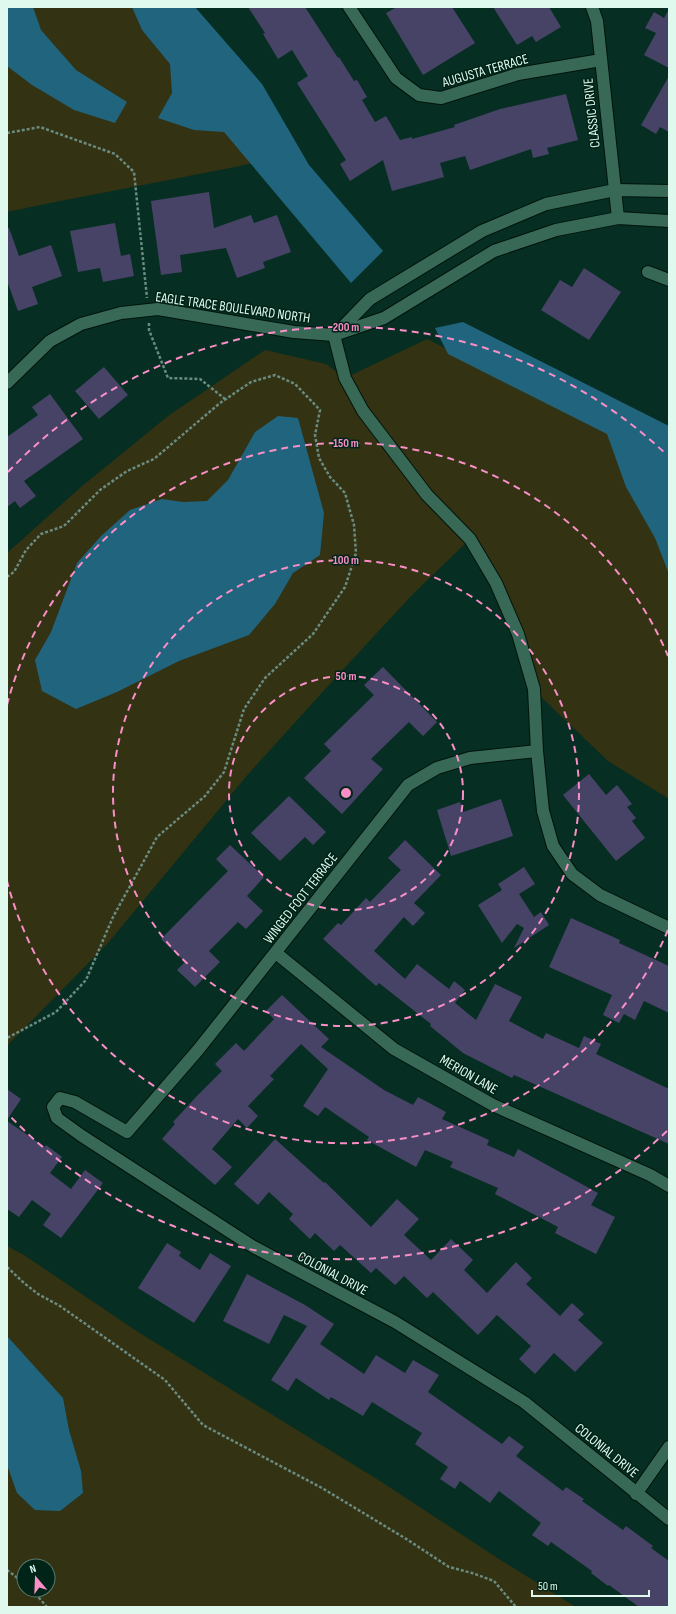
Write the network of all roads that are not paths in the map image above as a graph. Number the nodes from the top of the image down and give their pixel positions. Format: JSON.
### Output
{"nodes":[{"id":1,"x":349,"y":7,"type":"edge"},
{"id":2,"x":592,"y":7,"type":"edge"},
{"id":3,"x":601,"y":60,"type":"junction"},
{"id":4,"x":615,"y":190,"type":"junction"},
{"id":5,"x":669,"y":191,"type":"edge"},
{"id":6,"x":618,"y":218,"type":"junction"},
{"id":7,"x":669,"y":221,"type":"edge"},
{"id":8,"x":648,"y":272,"type":"dead end"},
{"id":9,"x":669,"y":280,"type":"edge"},
{"id":10,"x":334,"y":335,"type":"junction"},
{"id":11,"x":7,"y":383,"type":"edge"},
{"id":12,"x":537,"y":751,"type":"junction"},
{"id":13,"x":669,"y":928,"type":"edge"},
{"id":14,"x":276,"y":953,"type":"junction"},
{"id":15,"x":127,"y":1132,"type":"joint"},
{"id":16,"x":669,"y":1186,"type":"edge"},
{"id":17,"x":669,"y":1447,"type":"edge"},
{"id":18,"x":636,"y":1494,"type":"junction"},
{"id":19,"x":669,"y":1519,"type":"edge"}],
"edges":[{"from":1,"to":3,"type":"street","name":"AUGUSTA TERRACE"},
{"from":2,"to":3,"type":"street","name":"CLASSIC DRIVE"},
{"from":3,"to":4,"type":"street","name":"CLASSIC DRIVE"},
{"from":4,"to":5,"type":"street"},
{"from":4,"to":6,"type":"street","name":"CLASSIC DRIVE"},
{"from":4,"to":10,"type":"street"},
{"from":6,"to":7,"type":"street","name":"EAGLE TRACE BOULEVARD NORTH"},
{"from":6,"to":10,"type":"street","name":"EAGLE TRACE BOULEVARD NORTH"},
{"from":8,"to":9,"type":"street"},
{"from":10,"to":11,"type":"street","name":"EAGLE TRACE BOULEVARD NORTH"},
{"from":10,"to":12,"type":"street"},
{"from":12,"to":13,"type":"street"},
{"from":12,"to":14,"type":"street","name":"WINGED FOOT TERRACE"},
{"from":14,"to":15,"type":"street","name":"WINGED FOOT TERRACE"},
{"from":14,"to":16,"type":"street","name":"MERION LANE"},
{"from":15,"to":18,"type":"street","name":"COLONIAL DRIVE"},
{"from":17,"to":18,"type":"street"},
{"from":18,"to":19,"type":"street","name":"COLONIAL DRIVE"}]}
